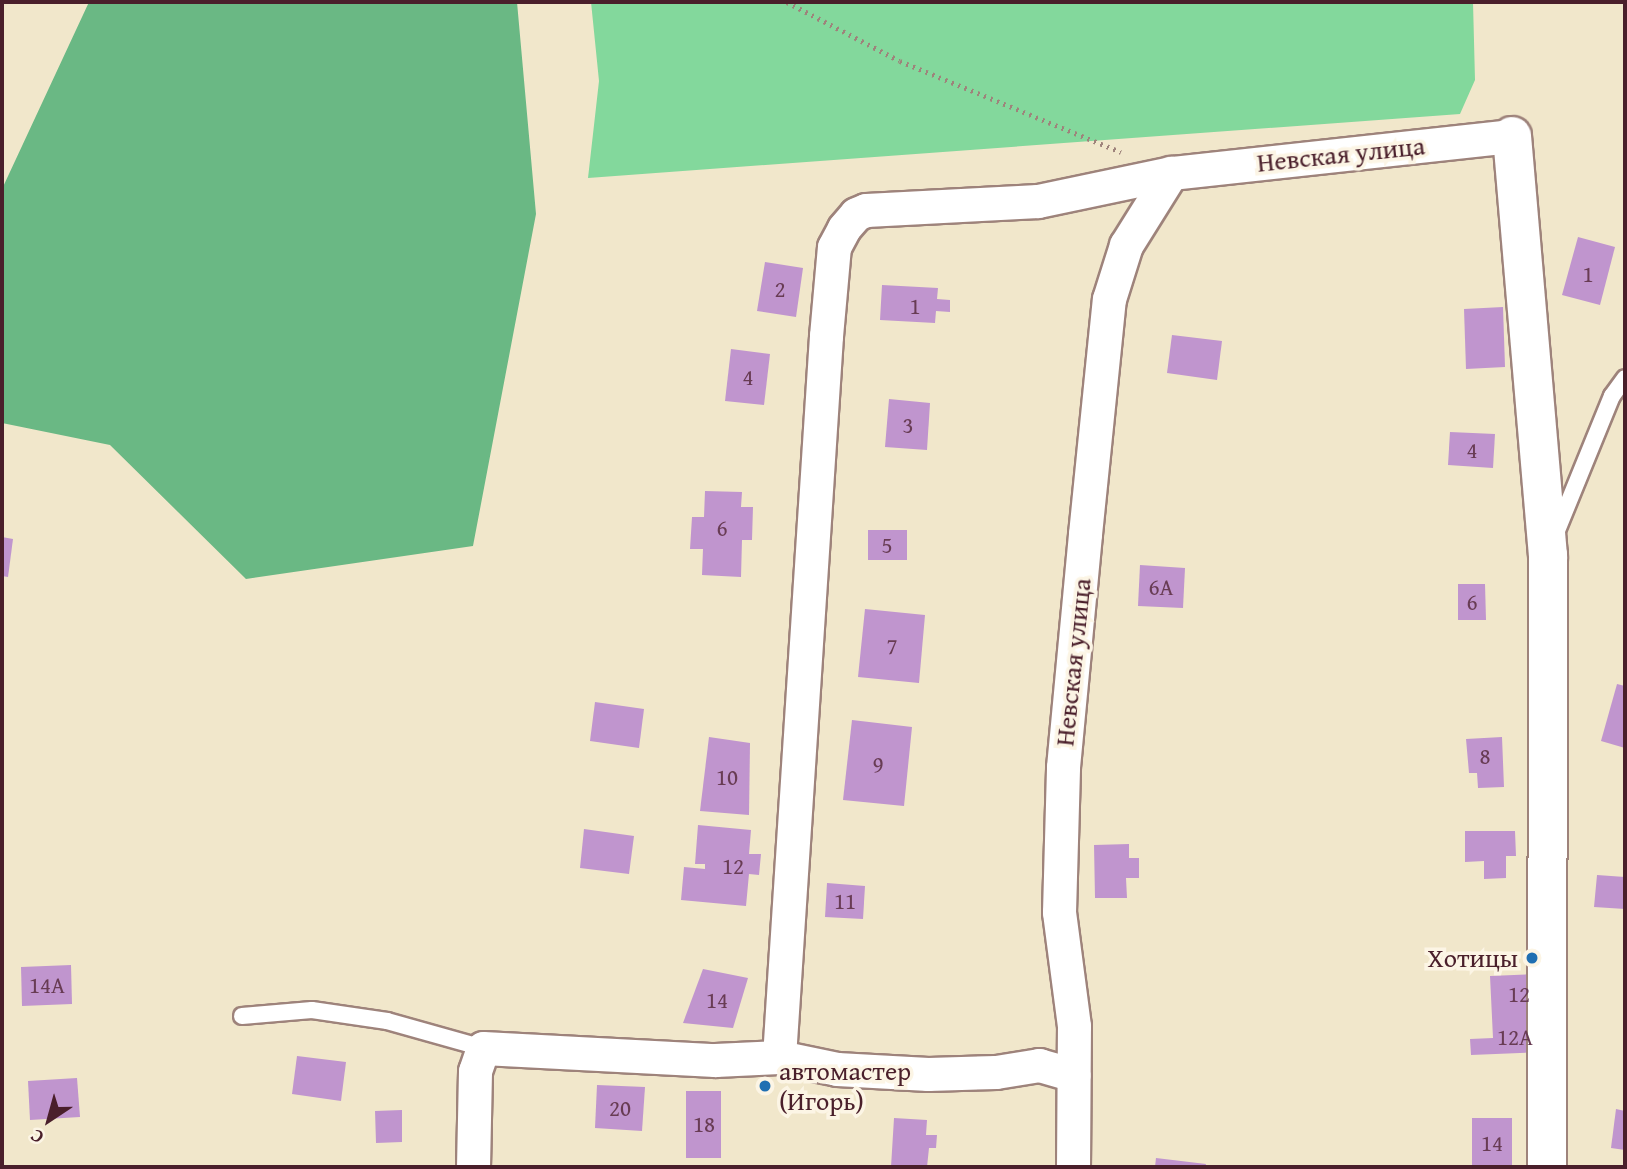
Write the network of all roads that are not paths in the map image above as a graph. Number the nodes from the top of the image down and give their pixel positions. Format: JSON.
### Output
{"nodes":[{"id":1,"x":1512,"y":136,"type":"joint"},
{"id":2,"x":1171,"y":173,"type":"junction"},
{"id":3,"x":1625,"y":378,"type":"edge"},
{"id":4,"x":1548,"y":555,"type":"junction"},
{"id":5,"x":242,"y":1016,"type":"dead end"},
{"id":6,"x":483,"y":1048,"type":"junction"},
{"id":7,"x":779,"y":1057,"type":"junction"},
{"id":8,"x":1074,"y":1075,"type":"junction"},
{"id":9,"x":473,"y":1167,"type":"edge"},
{"id":10,"x":1073,"y":1167,"type":"edge"},
{"id":11,"x":1547,"y":1167,"type":"edge"}],
"edges":[{"from":1,"to":2,"type":"street","name":"Невская улица"},
{"from":1,"to":4,"type":"street"},
{"from":2,"to":7,"type":"street","name":"Невская улица"},
{"from":2,"to":8,"type":"street","name":"Невская улица"},
{"from":3,"to":4,"type":"lane"},
{"from":4,"to":11,"type":"street"},
{"from":5,"to":6,"type":"lane"},
{"from":6,"to":7,"type":"street"},
{"from":6,"to":9,"type":"street"},
{"from":7,"to":8,"type":"street"},
{"from":8,"to":10,"type":"street","name":"Невская улица"}]}
